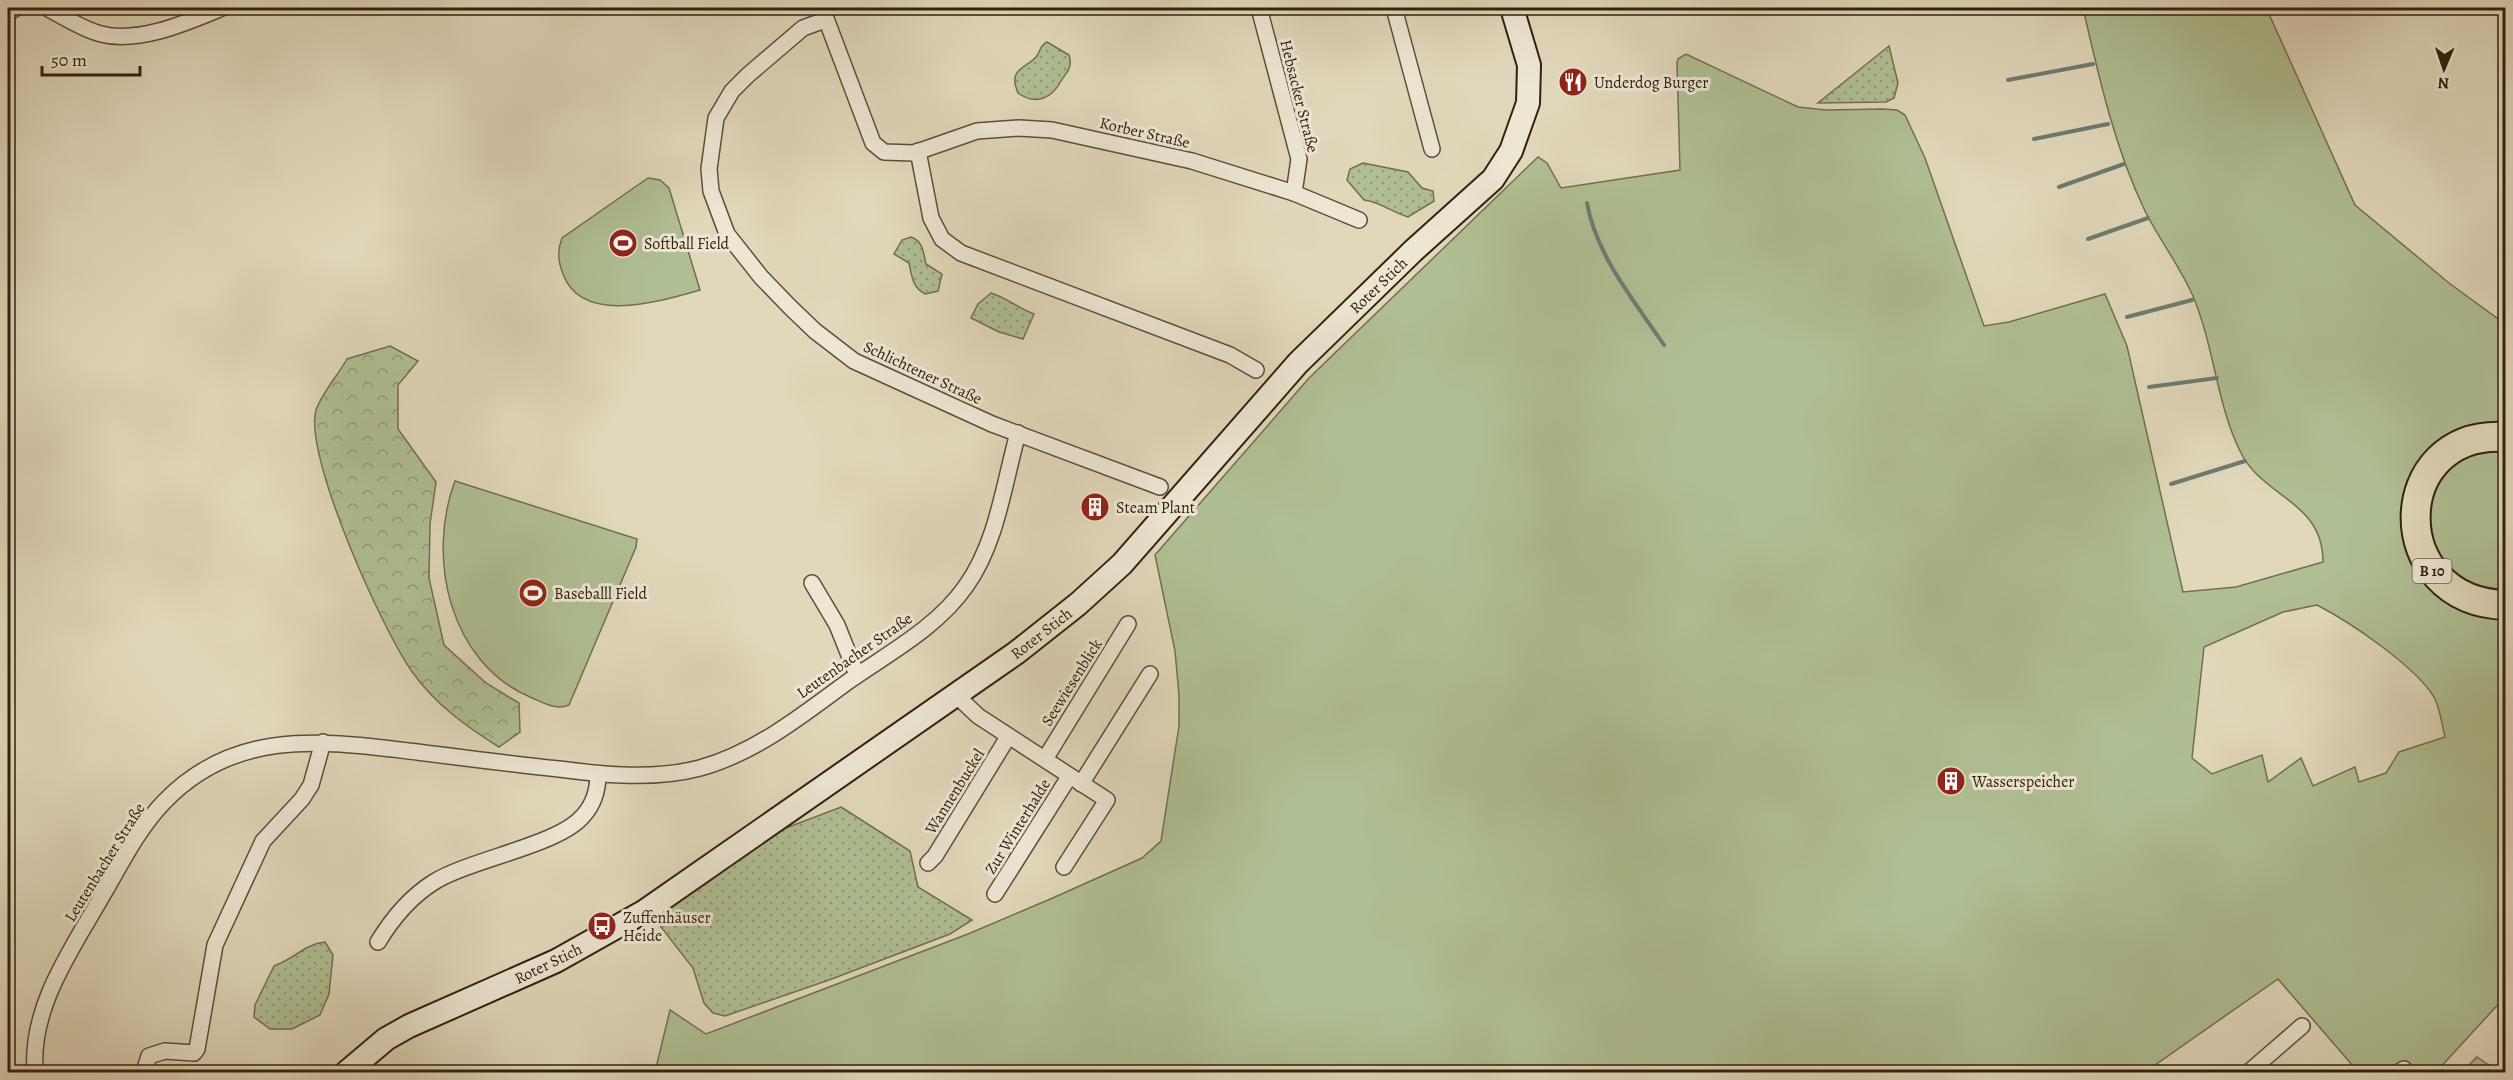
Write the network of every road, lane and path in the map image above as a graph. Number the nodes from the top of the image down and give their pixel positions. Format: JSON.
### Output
{"nodes":[{"id":1,"x":16,"y":8,"type":"edge"},
{"id":2,"x":46,"y":8,"type":"edge"},
{"id":3,"x":222,"y":8,"type":"edge"},
{"id":4,"x":1259,"y":8,"type":"edge"},
{"id":5,"x":1394,"y":8,"type":"edge"},
{"id":6,"x":1512,"y":8,"type":"edge"},
{"id":7,"x":8,"y":13,"type":"edge"},
{"id":8,"x":824,"y":14,"type":"edge"},
{"id":9,"x":1432,"y":149,"type":"dead end"},
{"id":10,"x":918,"y":151,"type":"junction"},
{"id":11,"x":1294,"y":194,"type":"junction"},
{"id":12,"x":1359,"y":220,"type":"dead end"},
{"id":13,"x":1256,"y":370,"type":"dead end"},
{"id":14,"x":1018,"y":433,"type":"junction"},
{"id":15,"x":2505,"y":437,"type":"edge"},
{"id":16,"x":1160,"y":487,"type":"dead end"},
{"id":17,"x":812,"y":583,"type":"dead end"},
{"id":18,"x":2505,"y":605,"type":"edge"},
{"id":19,"x":1128,"y":624,"type":"dead end"},
{"id":20,"x":1150,"y":674,"type":"dead end"},
{"id":21,"x":857,"y":675,"type":"junction"},
{"id":22,"x":957,"y":696,"type":"junction"},
{"id":23,"x":1008,"y":737,"type":"junction"},
{"id":24,"x":323,"y":742,"type":"junction"},
{"id":25,"x":1045,"y":759,"type":"junction"},
{"id":26,"x":598,"y":774,"type":"junction"},
{"id":27,"x":1075,"y":781,"type":"junction"},
{"id":28,"x":928,"y":863,"type":"dead end"},
{"id":29,"x":1064,"y":867,"type":"dead end"},
{"id":30,"x":996,"y":894,"type":"dead end"},
{"id":31,"x":378,"y":942,"type":"dead end"},
{"id":32,"x":2302,"y":1026,"type":"dead end"},
{"id":33,"x":35,"y":1072,"type":"edge"},
{"id":34,"x":144,"y":1072,"type":"edge"},
{"id":35,"x":347,"y":1072,"type":"edge"},
{"id":36,"x":2249,"y":1072,"type":"edge"}],
"edges":[{"from":1,"to":7,"type":"street"},
{"from":2,"to":3,"type":"street"},
{"from":4,"to":11,"type":"street","name":"Hebsacker Straße"},
{"from":5,"to":9,"type":"street"},
{"from":6,"to":22,"type":"street","name":"Roter Stich"},
{"from":8,"to":10,"type":"street","name":"Korber Straße"},
{"from":8,"to":14,"type":"street","name":"Schlichtener Straße"},
{"from":10,"to":11,"type":"street","name":"Korber Straße"},
{"from":10,"to":13,"type":"street"},
{"from":11,"to":12,"type":"street","name":"Korber Straße"},
{"from":14,"to":16,"type":"street","name":"Schlichtener Straße"},
{"from":14,"to":21,"type":"street","name":"Leutenbacher Straße"},
{"from":15,"to":18,"type":"highway","number":"B 10"},
{"from":17,"to":21,"type":"street"},
{"from":19,"to":25,"type":"street","name":"Seewiesenblick"},
{"from":20,"to":27,"type":"street"},
{"from":21,"to":26,"type":"street","name":"Leutenbacher Straße"},
{"from":22,"to":23,"type":"street"},
{"from":22,"to":35,"type":"street","name":"Roter Stich"},
{"from":23,"to":25,"type":"street"},
{"from":23,"to":28,"type":"street","name":"Wannenbuckel"},
{"from":24,"to":26,"type":"street","name":"Leutenbacher Straße"},
{"from":24,"to":33,"type":"street","name":"Leutenbacher Straße"},
{"from":24,"to":34,"type":"street"},
{"from":25,"to":27,"type":"street"},
{"from":26,"to":31,"type":"street"},
{"from":27,"to":29,"type":"street"},
{"from":27,"to":30,"type":"street","name":"Zur Winterhalde"},
{"from":32,"to":36,"type":"street"}]}
